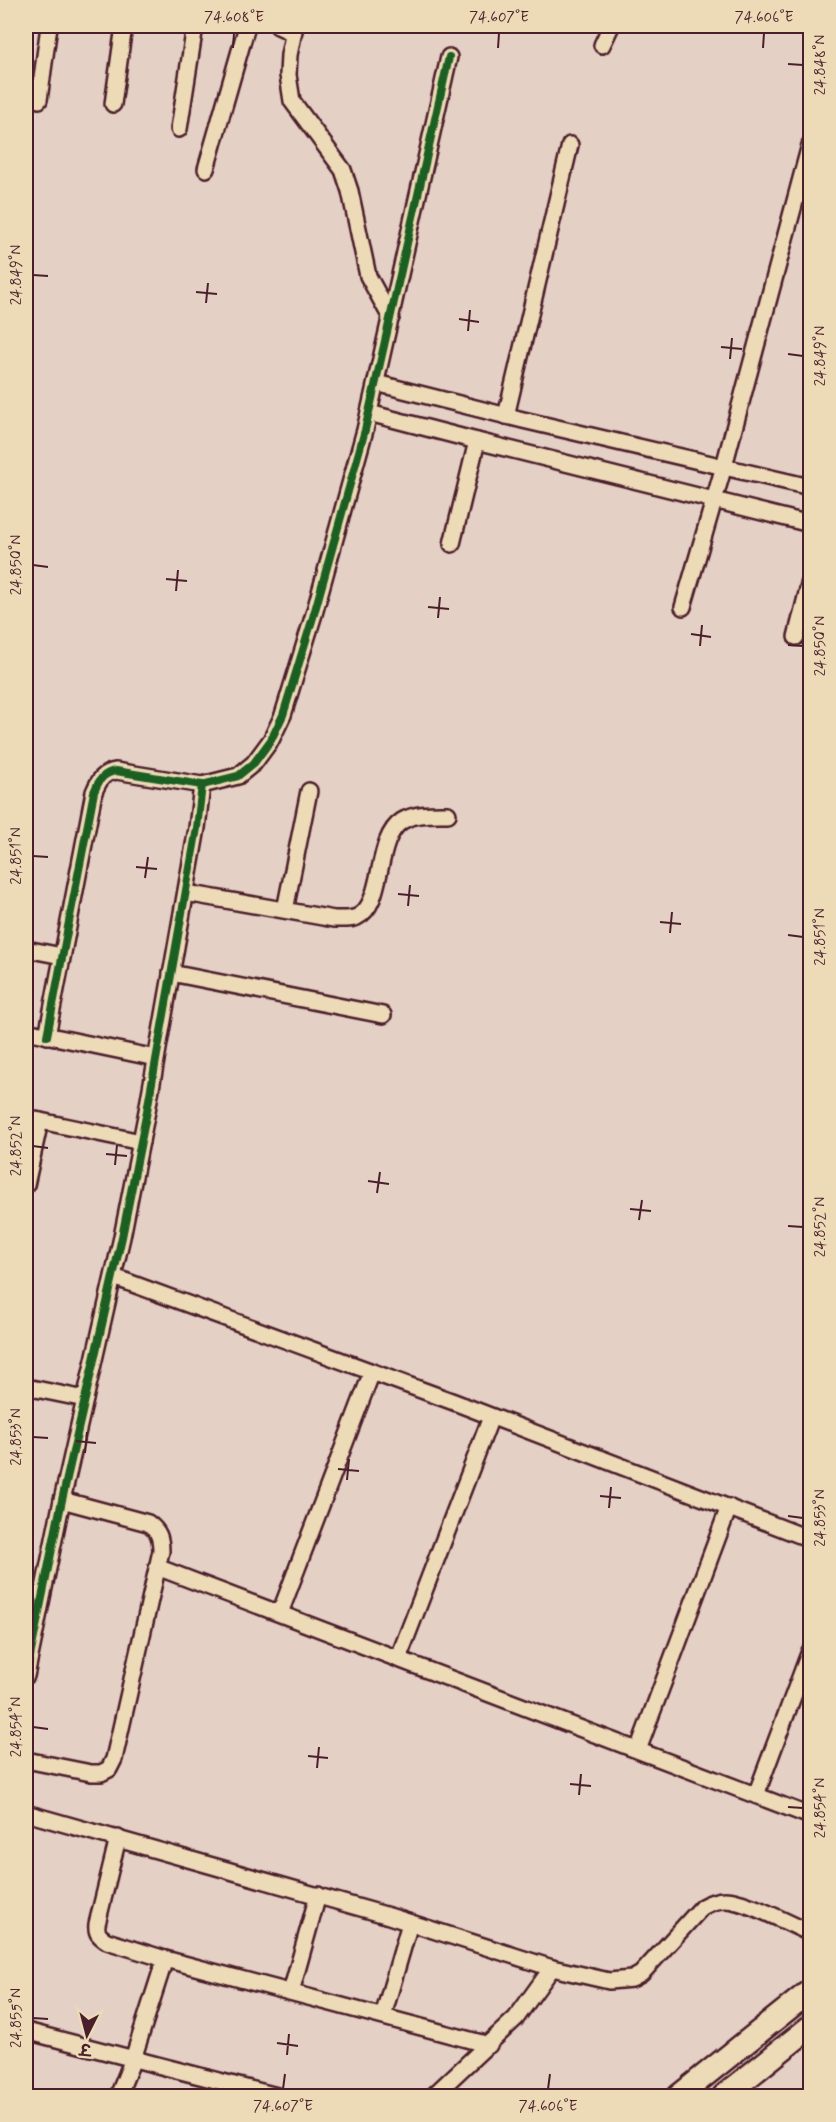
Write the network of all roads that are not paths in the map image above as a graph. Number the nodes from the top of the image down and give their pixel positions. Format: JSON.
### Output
{"nodes":[{"id":1,"x":50,"y":26,"type":"edge"},
{"id":2,"x":124,"y":26,"type":"edge"},
{"id":3,"x":195,"y":26,"type":"edge"},
{"id":4,"x":247,"y":26,"type":"edge"},
{"id":5,"x":278,"y":26,"type":"edge"},
{"id":6,"x":611,"y":26,"type":"edge"},
{"id":7,"x":294,"y":29,"type":"edge"},
{"id":8,"x":602,"y":45,"type":"dead end"},
{"id":9,"x":449,"y":57,"type":"dead end"},
{"id":10,"x":39,"y":100,"type":"dead end"},
{"id":11,"x":113,"y":104,"type":"dead end"},
{"id":12,"x":179,"y":129,"type":"dead end"},
{"id":13,"x":570,"y":145,"type":"dead end"},
{"id":14,"x":809,"y":149,"type":"edge"},
{"id":15,"x":206,"y":169,"type":"dead end"},
{"id":16,"x":391,"y":318,"type":"junction"},
{"id":17,"x":376,"y":383,"type":"junction"},
{"id":18,"x":369,"y":413,"type":"junction"},
{"id":19,"x":506,"y":416,"type":"junction"},
{"id":20,"x":477,"y":441,"type":"junction"},
{"id":21,"x":724,"y":466,"type":"junction"},
{"id":22,"x":810,"y":487,"type":"edge"},
{"id":23,"x":714,"y":500,"type":"junction"},
{"id":24,"x":810,"y":524,"type":"edge"},
{"id":25,"x":452,"y":544,"type":"dead end"},
{"id":26,"x":810,"y":581,"type":"edge"},
{"id":27,"x":683,"y":607,"type":"dead end"},
{"id":28,"x":796,"y":637,"type":"dead end"},
{"id":29,"x":202,"y":785,"type":"junction"},
{"id":30,"x":309,"y":791,"type":"dead end"},
{"id":31,"x":448,"y":814,"type":"dead end"},
{"id":32,"x":186,"y":893,"type":"junction"},
{"id":33,"x":285,"y":910,"type":"junction"},
{"id":34,"x":26,"y":949,"type":"edge"},
{"id":35,"x":62,"y":956,"type":"junction"},
{"id":36,"x":171,"y":972,"type":"junction"},
{"id":37,"x":383,"y":1015,"type":"dead end"},
{"id":38,"x":26,"y":1031,"type":"edge"},
{"id":39,"x":47,"y":1036,"type":"junction"},
{"id":40,"x":156,"y":1058,"type":"junction"},
{"id":41,"x":33,"y":1120,"type":"edge"},
{"id":42,"x":141,"y":1142,"type":"junction"},
{"id":43,"x":26,"y":1185,"type":"edge"},
{"id":44,"x":114,"y":1277,"type":"junction"},
{"id":45,"x":372,"y":1372,"type":"junction"},
{"id":46,"x":26,"y":1387,"type":"edge"},
{"id":47,"x":85,"y":1400,"type":"junction"},
{"id":48,"x":491,"y":1417,"type":"junction"},
{"id":49,"x":62,"y":1500,"type":"junction"},
{"id":50,"x":729,"y":1508,"type":"junction"},
{"id":51,"x":810,"y":1539,"type":"edge"},
{"id":52,"x":157,"y":1566,"type":"junction"},
{"id":53,"x":26,"y":1593,"type":"edge"},
{"id":54,"x":42,"y":1594,"type":"junction"},
{"id":55,"x":280,"y":1613,"type":"junction"},
{"id":56,"x":810,"y":1651,"type":"edge"},
{"id":57,"x":398,"y":1659,"type":"junction"},
{"id":58,"x":26,"y":1676,"type":"edge"},
{"id":59,"x":638,"y":1750,"type":"junction"},
{"id":60,"x":26,"y":1760,"type":"edge"},
{"id":61,"x":756,"y":1795,"type":"junction"},
{"id":62,"x":26,"y":1813,"type":"edge"},
{"id":63,"x":810,"y":1816,"type":"edge"},
{"id":64,"x":118,"y":1838,"type":"junction"},
{"id":65,"x":318,"y":1895,"type":"junction"},
{"id":66,"x":410,"y":1923,"type":"junction"},
{"id":67,"x":810,"y":1933,"type":"edge"},
{"id":68,"x":165,"y":1959,"type":"junction"},
{"id":69,"x":552,"y":1968,"type":"junction"},
{"id":70,"x":810,"y":1991,"type":"edge"},
{"id":71,"x":291,"y":1992,"type":"junction"},
{"id":72,"x":383,"y":2016,"type":"junction"},
{"id":73,"x":810,"y":2027,"type":"edge"},
{"id":74,"x":26,"y":2031,"type":"edge"},
{"id":75,"x":489,"y":2045,"type":"junction"},
{"id":76,"x":133,"y":2059,"type":"junction"},
{"id":77,"x":118,"y":2097,"type":"edge"},
{"id":78,"x":277,"y":2097,"type":"edge"},
{"id":79,"x":433,"y":2097,"type":"edge"},
{"id":80,"x":679,"y":2097,"type":"edge"},
{"id":81,"x":724,"y":2097,"type":"edge"}],
"edges":[{"from":1,"to":10,"type":"street"},
{"from":2,"to":11,"type":"street"},
{"from":3,"to":12,"type":"street"},
{"from":4,"to":15,"type":"street"},
{"from":5,"to":7,"type":"street"},
{"from":6,"to":8,"type":"street"},
{"from":7,"to":16,"type":"street"},
{"from":9,"to":16,"type":"street"},
{"from":13,"to":19,"type":"street"},
{"from":14,"to":21,"type":"street"},
{"from":16,"to":17,"type":"street"},
{"from":17,"to":18,"type":"street"},
{"from":17,"to":19,"type":"street"},
{"from":18,"to":20,"type":"street"},
{"from":18,"to":29,"type":"street"},
{"from":19,"to":21,"type":"street"},
{"from":20,"to":23,"type":"street"},
{"from":20,"to":25,"type":"street"},
{"from":21,"to":22,"type":"street"},
{"from":21,"to":23,"type":"street"},
{"from":23,"to":24,"type":"street"},
{"from":23,"to":27,"type":"street"},
{"from":26,"to":28,"type":"street"},
{"from":29,"to":32,"type":"street"},
{"from":29,"to":35,"type":"street"},
{"from":30,"to":33,"type":"street"},
{"from":31,"to":33,"type":"street"},
{"from":32,"to":33,"type":"street"},
{"from":32,"to":36,"type":"street"},
{"from":34,"to":35,"type":"street"},
{"from":35,"to":39,"type":"street"},
{"from":36,"to":37,"type":"street"},
{"from":36,"to":40,"type":"street"},
{"from":38,"to":39,"type":"street"},
{"from":39,"to":40,"type":"street"},
{"from":40,"to":42,"type":"street"},
{"from":41,"to":42,"type":"street"},
{"from":41,"to":43,"type":"street"},
{"from":42,"to":44,"type":"street"},
{"from":44,"to":45,"type":"street"},
{"from":44,"to":47,"type":"street"},
{"from":45,"to":48,"type":"street"},
{"from":45,"to":55,"type":"street"},
{"from":46,"to":47,"type":"street"},
{"from":47,"to":49,"type":"street"},
{"from":48,"to":50,"type":"street"},
{"from":48,"to":57,"type":"street"},
{"from":49,"to":52,"type":"street"},
{"from":49,"to":54,"type":"street"},
{"from":50,"to":51,"type":"street"},
{"from":50,"to":59,"type":"street"},
{"from":52,"to":55,"type":"street"},
{"from":52,"to":60,"type":"street"},
{"from":53,"to":54,"type":"street"},
{"from":54,"to":58,"type":"street"},
{"from":55,"to":57,"type":"street"},
{"from":56,"to":61,"type":"street"},
{"from":57,"to":59,"type":"street"},
{"from":59,"to":61,"type":"street"},
{"from":61,"to":63,"type":"street"},
{"from":62,"to":64,"type":"street"},
{"from":64,"to":65,"type":"street"},
{"from":64,"to":68,"type":"street"},
{"from":65,"to":66,"type":"street"},
{"from":65,"to":71,"type":"street"},
{"from":66,"to":69,"type":"street"},
{"from":66,"to":72,"type":"street"},
{"from":67,"to":69,"type":"street"},
{"from":68,"to":71,"type":"street"},
{"from":68,"to":76,"type":"street"},
{"from":69,"to":75,"type":"street"},
{"from":70,"to":80,"type":"main road"},
{"from":71,"to":72,"type":"street"},
{"from":72,"to":75,"type":"street"},
{"from":73,"to":81,"type":"main road"},
{"from":74,"to":76,"type":"street"},
{"from":75,"to":79,"type":"street"},
{"from":76,"to":77,"type":"street"},
{"from":76,"to":78,"type":"street"}]}
